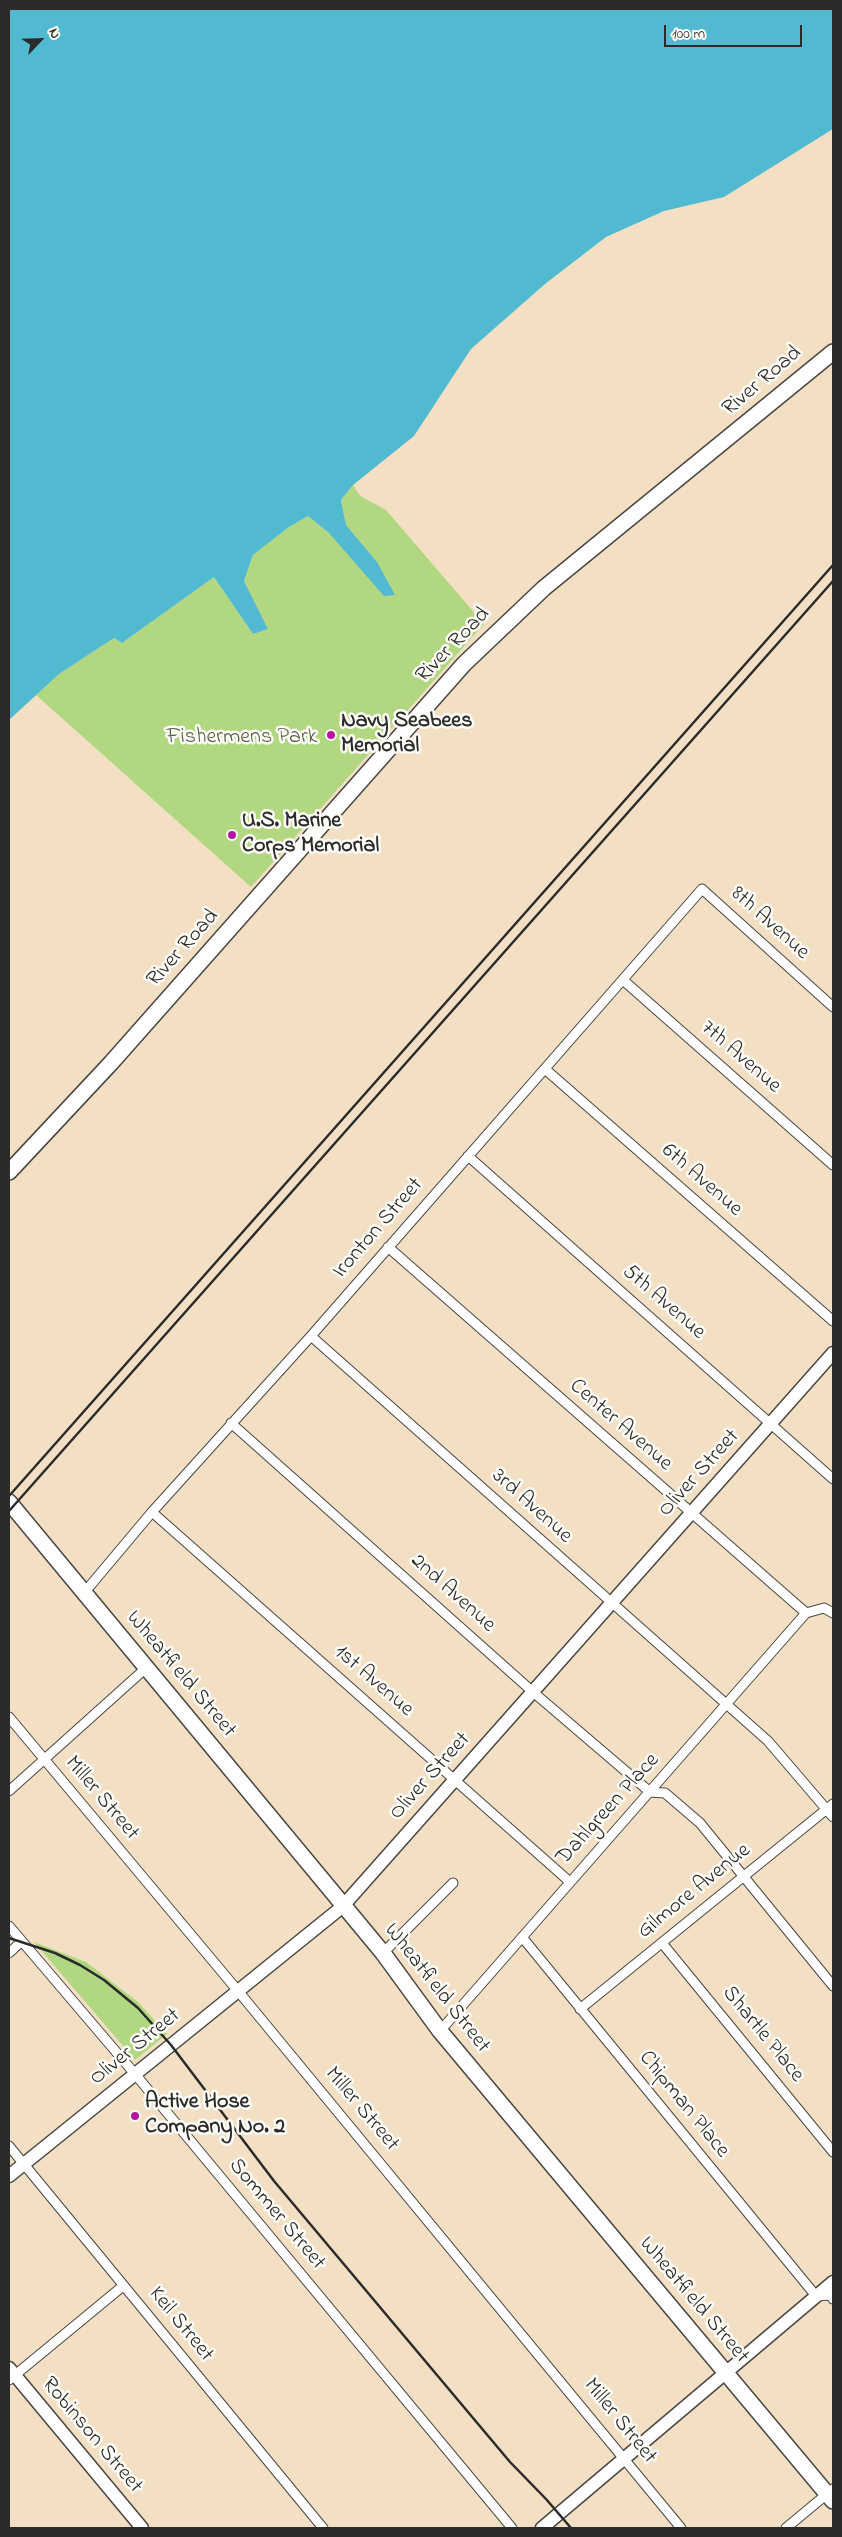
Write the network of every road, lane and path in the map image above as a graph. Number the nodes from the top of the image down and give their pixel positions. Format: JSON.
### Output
{"nodes":[{"id":1,"x":833,"y":352,"type":"edge"},
{"id":2,"x":702,"y":889,"type":"joint"},
{"id":3,"x":623,"y":980,"type":"junction"},
{"id":4,"x":833,"y":1007,"type":"edge"},
{"id":5,"x":545,"y":1069,"type":"junction"},
{"id":6,"x":468,"y":1156,"type":"junction"},
{"id":7,"x":833,"y":1165,"type":"edge"},
{"id":8,"x":9,"y":1172,"type":"edge"},
{"id":9,"x":388,"y":1248,"type":"junction"},
{"id":10,"x":833,"y":1321,"type":"edge"},
{"id":11,"x":311,"y":1336,"type":"junction"},
{"id":12,"x":833,"y":1353,"type":"edge"},
{"id":13,"x":231,"y":1423,"type":"junction"},
{"id":14,"x":772,"y":1424,"type":"junction"},
{"id":15,"x":833,"y":1479,"type":"edge"},
{"id":16,"x":9,"y":1502,"type":"edge"},
{"id":17,"x":152,"y":1512,"type":"junction"},
{"id":18,"x":692,"y":1514,"type":"junction"},
{"id":19,"x":84,"y":1593,"type":"junction"},
{"id":20,"x":611,"y":1603,"type":"junction"},
{"id":21,"x":806,"y":1613,"type":"junction"},
{"id":22,"x":833,"y":1613,"type":"edge"},
{"id":23,"x":146,"y":1668,"type":"junction"},
{"id":24,"x":533,"y":1692,"type":"junction"},
{"id":25,"x":728,"y":1705,"type":"junction"},
{"id":26,"x":9,"y":1717,"type":"edge"},
{"id":27,"x":44,"y":1760,"type":"junction"},
{"id":28,"x":455,"y":1780,"type":"junction"},
{"id":29,"x":9,"y":1791,"type":"edge"},
{"id":30,"x":650,"y":1792,"type":"junction"},
{"id":31,"x":830,"y":1806,"type":"edge"},
{"id":32,"x":833,"y":1817,"type":"edge"},
{"id":33,"x":744,"y":1876,"type":"junction"},
{"id":34,"x":570,"y":1882,"type":"junction"},
{"id":35,"x":453,"y":1883,"type":"dead end"},
{"id":36,"x":342,"y":1907,"type":"junction"},
{"id":37,"x":9,"y":1926,"type":"edge"},
{"id":38,"x":522,"y":1937,"type":"junction"},
{"id":39,"x":21,"y":1942,"type":"junction"},
{"id":40,"x":662,"y":1943,"type":"junction"},
{"id":41,"x":9,"y":1953,"type":"edge"},
{"id":42,"x":383,"y":1954,"type":"junction"},
{"id":43,"x":833,"y":1986,"type":"edge"},
{"id":44,"x":238,"y":1991,"type":"junction"},
{"id":45,"x":580,"y":2009,"type":"junction"},
{"id":46,"x":440,"y":2031,"type":"junction"},
{"id":47,"x":135,"y":2074,"type":"junction"},
{"id":48,"x":9,"y":2146,"type":"edge"},
{"id":49,"x":833,"y":2152,"type":"edge"},
{"id":50,"x":24,"y":2164,"type":"junction"},
{"id":51,"x":9,"y":2176,"type":"edge"},
{"id":52,"x":833,"y":2282,"type":"edge"},
{"id":53,"x":123,"y":2286,"type":"junction"},
{"id":54,"x":816,"y":2296,"type":"junction"},
{"id":55,"x":833,"y":2299,"type":"edge"},
{"id":56,"x":725,"y":2373,"type":"junction"},
{"id":57,"x":11,"y":2375,"type":"edge"},
{"id":58,"x":624,"y":2458,"type":"junction"},
{"id":59,"x":831,"y":2495,"type":"edge"},
{"id":60,"x":142,"y":2528,"type":"edge"},
{"id":61,"x":323,"y":2528,"type":"edge"},
{"id":62,"x":512,"y":2528,"type":"edge"},
{"id":63,"x":542,"y":2528,"type":"edge"},
{"id":64,"x":681,"y":2528,"type":"edge"},
{"id":65,"x":786,"y":2528,"type":"edge"}],
"edges":[{"from":1,"to":8,"type":"main road","name":"River Road"},
{"from":2,"to":3,"type":"street","name":"Ironton Street"},
{"from":2,"to":4,"type":"street","name":"8th Avenue"},
{"from":3,"to":5,"type":"street","name":"Ironton Street"},
{"from":3,"to":7,"type":"street","name":"7th Avenue"},
{"from":5,"to":6,"type":"street","name":"Ironton Street"},
{"from":5,"to":10,"type":"street","name":"6th Avenue"},
{"from":6,"to":9,"type":"street","name":"Ironton Street"},
{"from":6,"to":14,"type":"street","name":"5th Avenue"},
{"from":9,"to":11,"type":"street","name":"Ironton Street"},
{"from":9,"to":18,"type":"street","name":"Center Avenue"},
{"from":11,"to":13,"type":"street","name":"Ironton Street"},
{"from":11,"to":20,"type":"street","name":"3rd Avenue"},
{"from":12,"to":14,"type":"street","name":"Oliver Street"},
{"from":13,"to":17,"type":"street","name":"Ironton Street"},
{"from":13,"to":24,"type":"street","name":"2nd Avenue"},
{"from":14,"to":15,"type":"street","name":"5th Avenue"},
{"from":14,"to":18,"type":"street","name":"Oliver Street"},
{"from":16,"to":19,"type":"main road","name":"Wheatfield Street"},
{"from":17,"to":19,"type":"street","name":"Ironton Street"},
{"from":17,"to":28,"type":"street","name":"1st Avenue"},
{"from":18,"to":20,"type":"street","name":"Oliver Street"},
{"from":18,"to":21,"type":"street","name":"Center Avenue"},
{"from":19,"to":23,"type":"main road","name":"Wheatfield Street"},
{"from":20,"to":24,"type":"street","name":"Oliver Street"},
{"from":20,"to":25,"type":"street","name":"3rd Avenue"},
{"from":21,"to":22,"type":"street"},
{"from":21,"to":25,"type":"street","name":"Dahlgreen Place"},
{"from":23,"to":27,"type":"street"},
{"from":23,"to":36,"type":"main road","name":"Wheatfield Street"},
{"from":24,"to":28,"type":"street","name":"Oliver Street"},
{"from":24,"to":30,"type":"street","name":"2nd Avenue"},
{"from":25,"to":30,"type":"street","name":"Dahlgreen Place"},
{"from":25,"to":31,"type":"street","name":"3rd Avenue"},
{"from":26,"to":27,"type":"street","name":"Miller Street"},
{"from":27,"to":29,"type":"street"},
{"from":27,"to":44,"type":"street","name":"Miller Street"},
{"from":28,"to":34,"type":"street","name":"1st Avenue"},
{"from":28,"to":36,"type":"street","name":"Oliver Street"},
{"from":30,"to":33,"type":"street"},
{"from":30,"to":34,"type":"street","name":"Dahlgreen Place"},
{"from":31,"to":32,"type":"street","name":"3rd Avenue"},
{"from":31,"to":33,"type":"street","name":"Gilmore Avenue"},
{"from":33,"to":40,"type":"street","name":"Gilmore Avenue"},
{"from":33,"to":43,"type":"street"},
{"from":34,"to":38,"type":"street","name":"Dahlgreen Place"},
{"from":35,"to":42,"type":"street"},
{"from":36,"to":42,"type":"main road","name":"Wheatfield Street"},
{"from":36,"to":44,"type":"street","name":"Oliver Street"},
{"from":37,"to":39,"type":"street","name":"Sommer Street"},
{"from":38,"to":45,"type":"street","name":"Chipman Place"},
{"from":38,"to":46,"type":"street","name":"Dahlgreen Place"},
{"from":39,"to":41,"type":"street"},
{"from":39,"to":47,"type":"street","name":"Sommer Street"},
{"from":40,"to":45,"type":"street","name":"Gilmore Avenue"},
{"from":40,"to":49,"type":"street","name":"Shartle Place"},
{"from":42,"to":46,"type":"main road","name":"Wheatfield Street"},
{"from":44,"to":47,"type":"street","name":"Oliver Street"},
{"from":44,"to":58,"type":"street","name":"Miller Street"},
{"from":45,"to":54,"type":"street","name":"Chipman Place"},
{"from":46,"to":56,"type":"main road","name":"Wheatfield Street"},
{"from":47,"to":50,"type":"street","name":"Oliver Street"},
{"from":47,"to":62,"type":"street","name":"Sommer Street"},
{"from":48,"to":50,"type":"street","name":"Keil Street"},
{"from":50,"to":51,"type":"street","name":"Oliver Street"},
{"from":50,"to":53,"type":"street","name":"Keil Street"},
{"from":52,"to":54,"type":"street"},
{"from":53,"to":57,"type":"street"},
{"from":53,"to":61,"type":"street","name":"Keil Street"},
{"from":54,"to":55,"type":"street"},
{"from":54,"to":56,"type":"street"},
{"from":56,"to":58,"type":"street"},
{"from":56,"to":59,"type":"main road","name":"Wheatfield Street"},
{"from":57,"to":60,"type":"street","name":"Robinson Street"},
{"from":58,"to":63,"type":"street"},
{"from":58,"to":64,"type":"street","name":"Miller Street"},
{"from":59,"to":65,"type":"street"}]}
